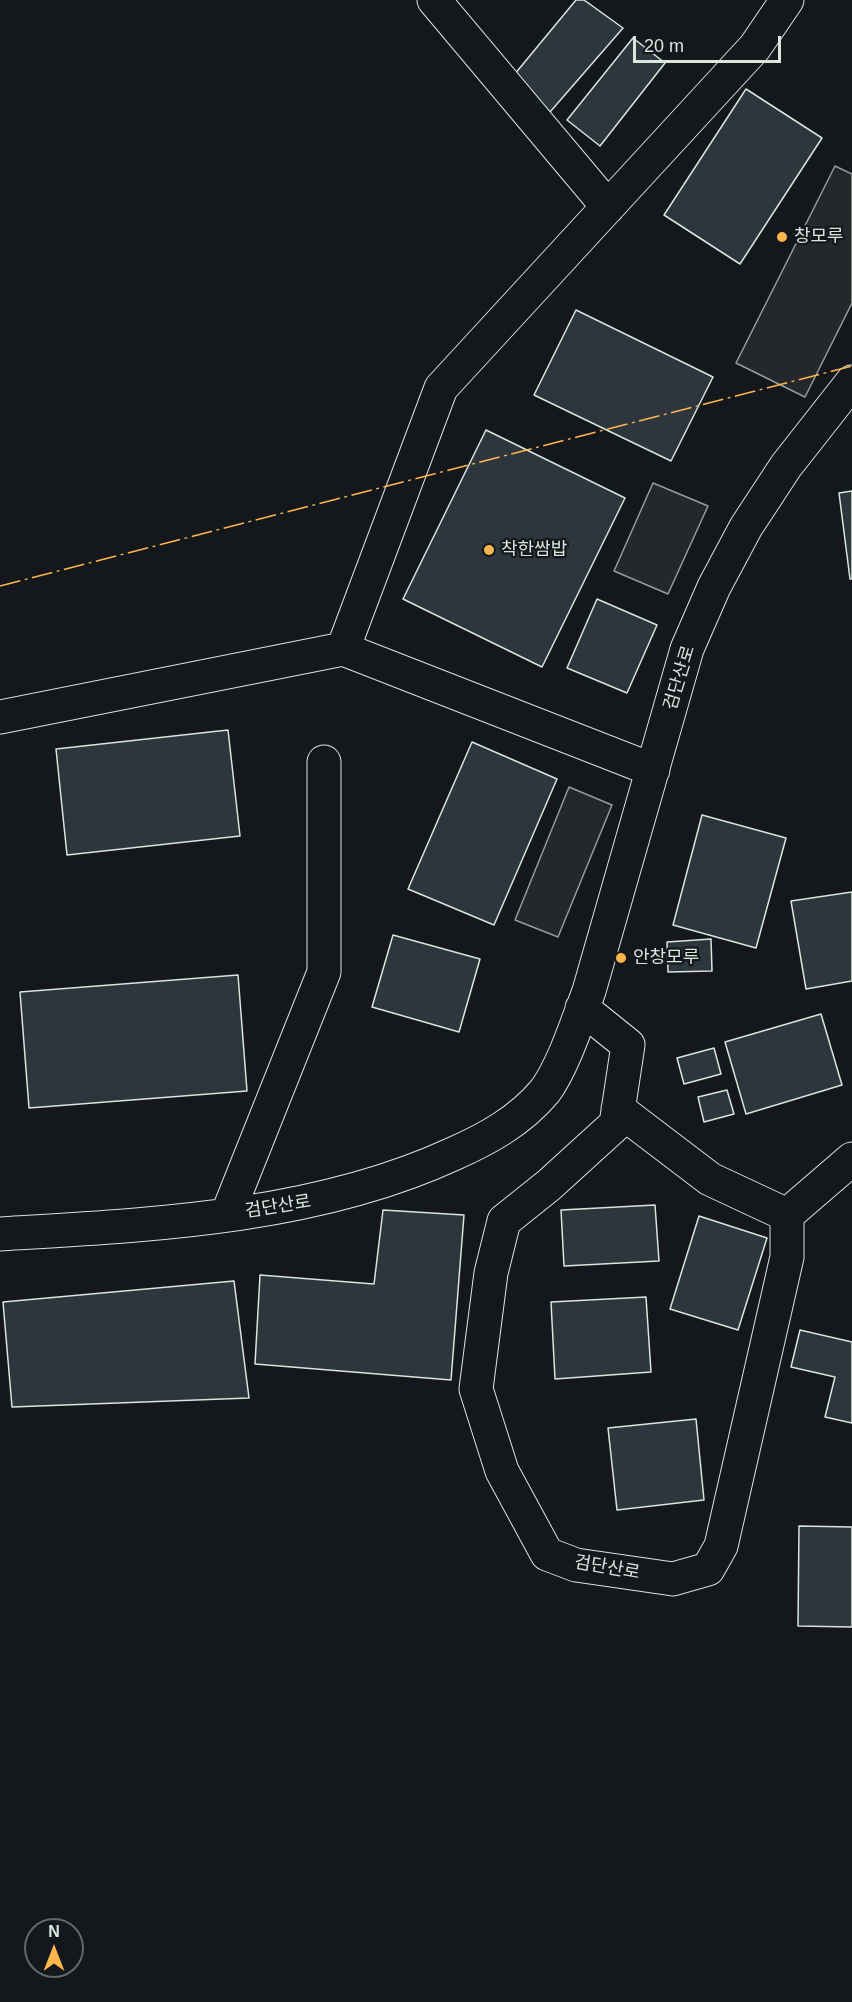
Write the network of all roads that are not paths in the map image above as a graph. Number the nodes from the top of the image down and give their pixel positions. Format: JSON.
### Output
{"nodes":[{"id":1,"x":434,"y":0,"type":"edge"},
{"id":2,"x":787,"y":0,"type":"edge"},
{"id":3,"x":608,"y":207,"type":"junction"},
{"id":4,"x":852,"y":382,"type":"edge"},
{"id":5,"x":343,"y":649,"type":"junction"},
{"id":6,"x":0,"y":717,"type":"edge"},
{"id":7,"x":324,"y":762,"type":"dead end"},
{"id":8,"x":653,"y":770,"type":"junction"},
{"id":9,"x":582,"y":1008,"type":"junction"},
{"id":10,"x":618,"y":1109,"type":"junction"},
{"id":11,"x":852,"y":1159,"type":"edge"},
{"id":12,"x":227,"y":1215,"type":"junction"},
{"id":13,"x":787,"y":1215,"type":"junction"},
{"id":14,"x":0,"y":1234,"type":"edge"}],
"edges":[{"from":1,"to":3,"type":"street"},
{"from":2,"to":3,"type":"street"},
{"from":3,"to":5,"type":"street"},
{"from":4,"to":8,"type":"street","name":"검단산로"},
{"from":5,"to":6,"type":"street"},
{"from":5,"to":8,"type":"street"},
{"from":7,"to":12,"type":"street"},
{"from":8,"to":9,"type":"street","name":"검단산로"},
{"from":9,"to":10,"type":"street","name":"검단산로"},
{"from":9,"to":12,"type":"street","name":"검단산로"},
{"from":10,"to":13,"type":"street"},
{"from":10,"to":13,"type":"street","name":"검단산로"},
{"from":11,"to":13,"type":"street"},
{"from":12,"to":14,"type":"street","name":"검단산로"}]}
